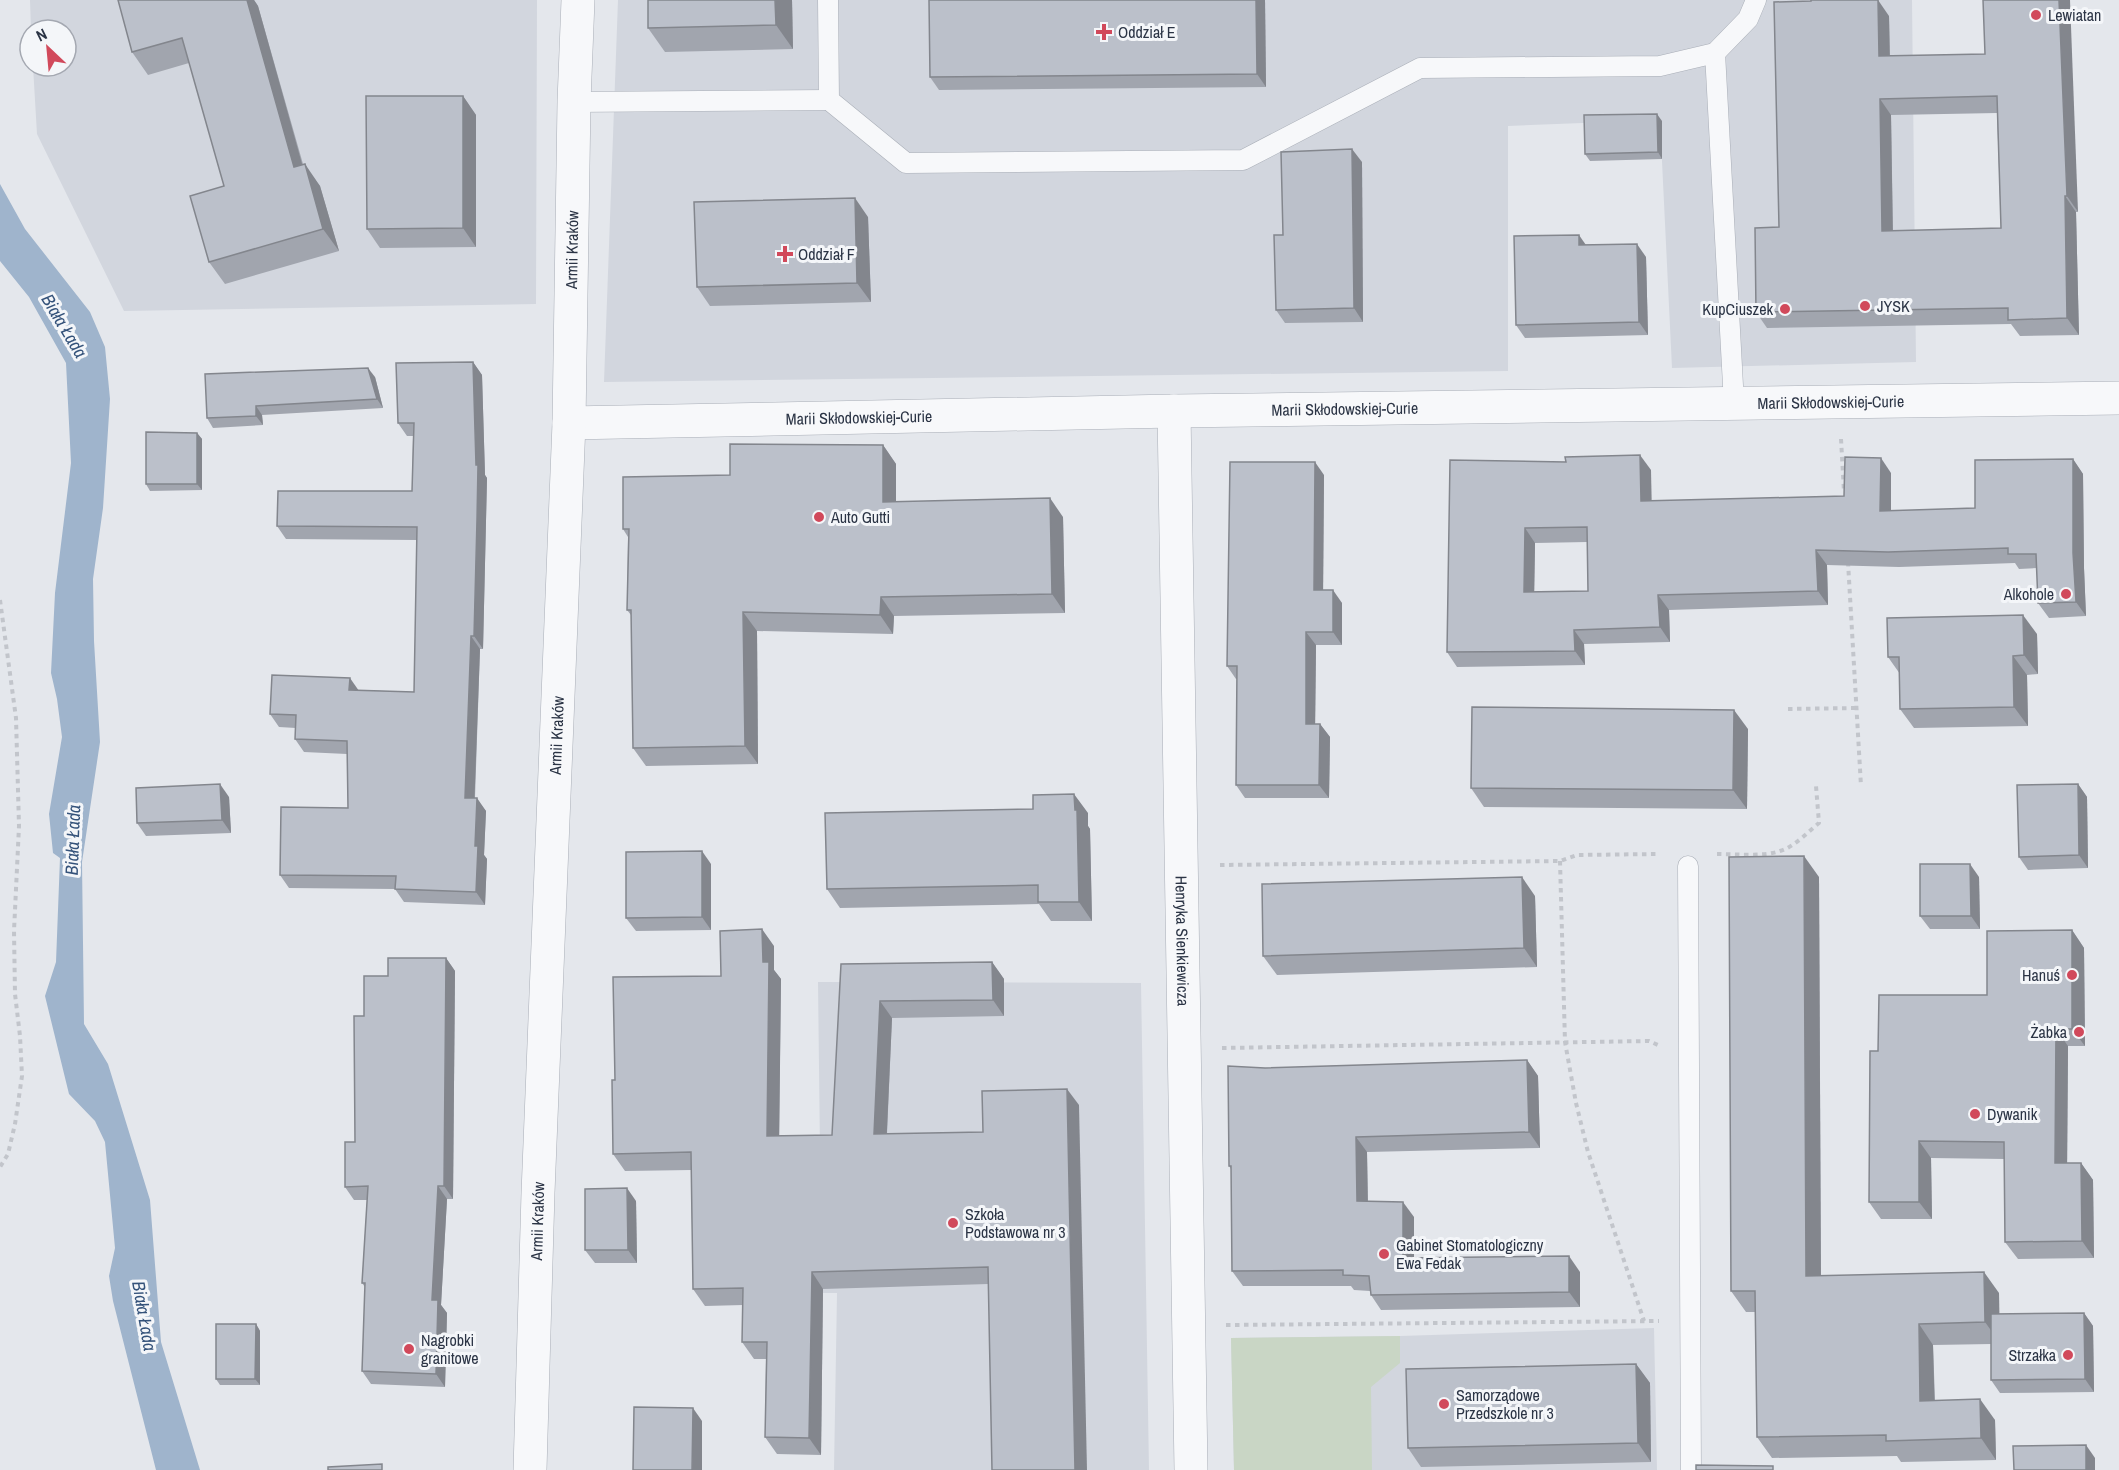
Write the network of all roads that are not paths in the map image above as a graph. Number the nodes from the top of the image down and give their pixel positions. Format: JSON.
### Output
{"nodes":[{"id":1,"x":578,"y":0,"type":"edge"},
{"id":2,"x":828,"y":0,"type":"edge"},
{"id":3,"x":1756,"y":0,"type":"edge"},
{"id":4,"x":1715,"y":54,"type":"junction"},
{"id":5,"x":829,"y":100,"type":"junction"},
{"id":6,"x":574,"y":102,"type":"junction"},
{"id":7,"x":2119,"y":398,"type":"edge"},
{"id":8,"x":1734,"y":404,"type":"junction"},
{"id":9,"x":1174,"y":411,"type":"junction"},
{"id":10,"x":569,"y":423,"type":"junction"},
{"id":11,"x":1688,"y":866,"type":"dead end"},
{"id":12,"x":530,"y":1470,"type":"edge"},
{"id":13,"x":1191,"y":1470,"type":"edge"},
{"id":14,"x":1691,"y":1470,"type":"edge"}],
"edges":[{"from":1,"to":6,"type":"street","name":"Armii Kraków"},
{"from":2,"to":5,"type":"lane"},
{"from":3,"to":4,"type":"lane"},
{"from":4,"to":5,"type":"lane"},
{"from":4,"to":8,"type":"lane"},
{"from":5,"to":6,"type":"lane"},
{"from":6,"to":10,"type":"street","name":"Armii Kraków"},
{"from":7,"to":8,"type":"street","name":"Marii Skłodowskiej-Curie"},
{"from":8,"to":9,"type":"street","name":"Marii Skłodowskiej-Curie"},
{"from":9,"to":10,"type":"street","name":"Marii Skłodowskiej-Curie"},
{"from":9,"to":13,"type":"street","name":"Henryka Sienkiewicza"},
{"from":10,"to":12,"type":"street","name":"Armii Kraków"},
{"from":11,"to":14,"type":"lane"}]}
